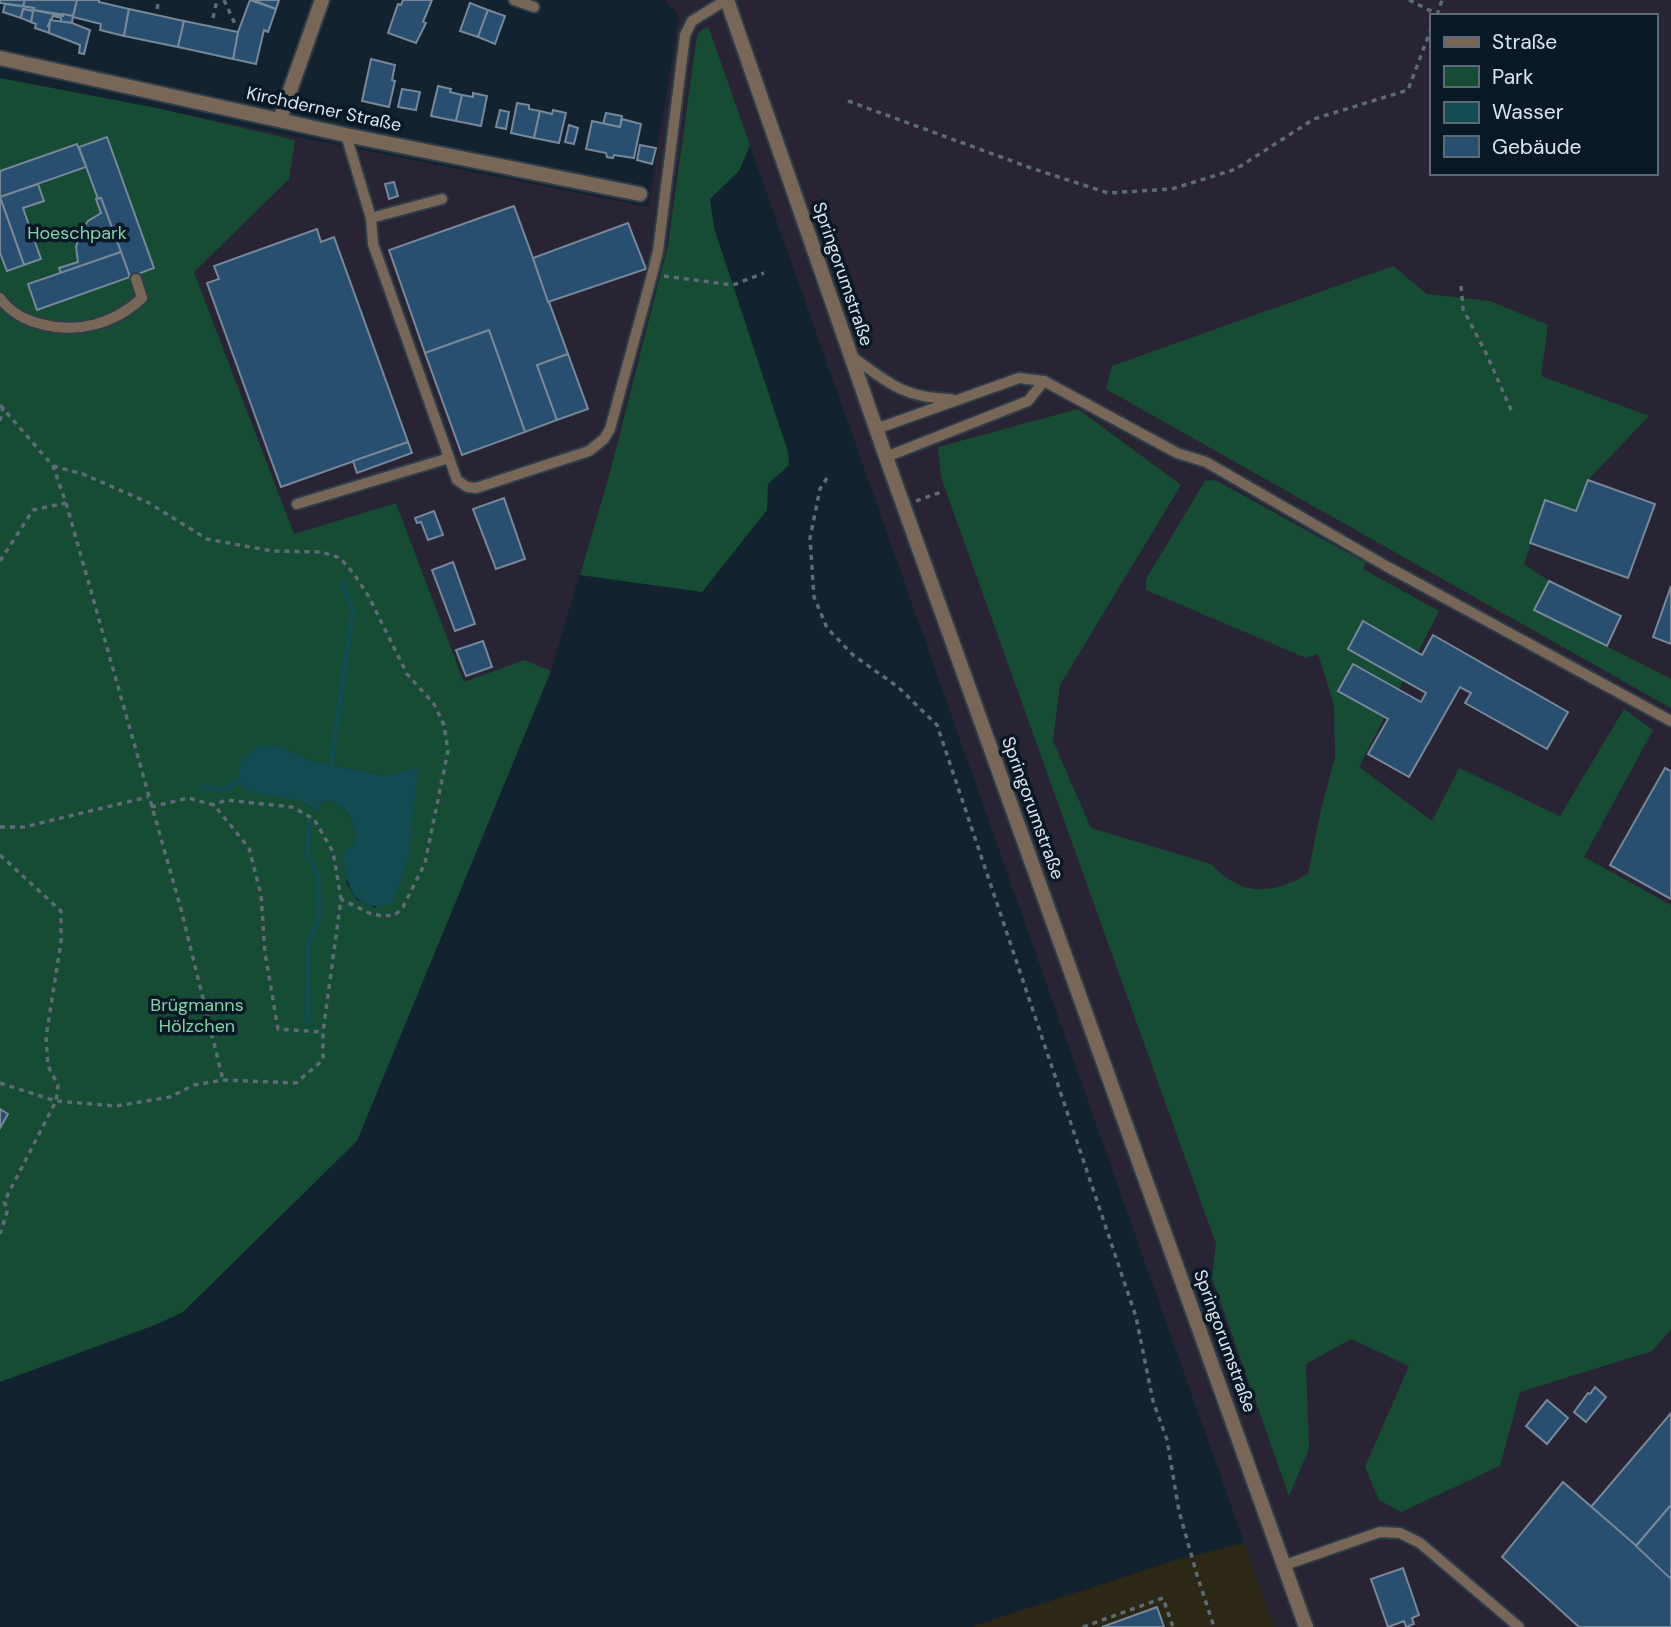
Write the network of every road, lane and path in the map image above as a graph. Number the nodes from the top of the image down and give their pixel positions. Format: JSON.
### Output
{"nodes":[{"id":1,"x":159,"y":0,"type":"edge"},
{"id":2,"x":217,"y":0,"type":"edge"},
{"id":3,"x":224,"y":0,"type":"edge"},
{"id":4,"x":322,"y":0,"type":"edge"},
{"id":5,"x":514,"y":0,"type":"edge"},
{"id":6,"x":727,"y":0,"type":"edge"},
{"id":7,"x":1409,"y":0,"type":"edge"},
{"id":8,"x":534,"y":7,"type":"dead end"},
{"id":9,"x":157,"y":9,"type":"dead end"},
{"id":10,"x":1435,"y":14,"type":"edge"},
{"id":11,"x":213,"y":18,"type":"dead end"},
{"id":12,"x":236,"y":26,"type":"dead end"},
{"id":13,"x":1430,"y":32,"type":"edge"},
{"id":14,"x":0,"y":58,"type":"edge"},
{"id":15,"x":848,"y":101,"type":"dead end"},
{"id":16,"x":280,"y":119,"type":"junction"},
{"id":17,"x":346,"y":135,"type":"junction"},
{"id":18,"x":640,"y":194,"type":"dead end"},
{"id":19,"x":442,"y":199,"type":"dead end"},
{"id":20,"x":371,"y":218,"type":"junction"},
{"id":21,"x":764,"y":273,"type":"dead end"},
{"id":22,"x":652,"y":275,"type":"junction"},
{"id":23,"x":136,"y":279,"type":"dead end"},
{"id":24,"x":1461,"y":286,"type":"dead end"},
{"id":25,"x":0,"y":298,"type":"edge"},
{"id":26,"x":851,"y":356,"type":"junction"},
{"id":27,"x":1044,"y":381,"type":"junction"},
{"id":28,"x":961,"y":399,"type":"junction"},
{"id":29,"x":1,"y":406,"type":"edge"},
{"id":30,"x":1512,"y":412,"type":"dead end"},
{"id":31,"x":0,"y":421,"type":"edge"},
{"id":32,"x":877,"y":429,"type":"junction"},
{"id":33,"x":886,"y":457,"type":"junction"},
{"id":34,"x":449,"y":458,"type":"junction"},
{"id":35,"x":53,"y":466,"type":"junction"},
{"id":36,"x":827,"y":478,"type":"dead end"},
{"id":37,"x":66,"y":503,"type":"junction"},
{"id":38,"x":297,"y":504,"type":"dead end"},
{"id":39,"x":0,"y":561,"type":"edge"},
{"id":40,"x":1671,"y":721,"type":"edge"},
{"id":41,"x":148,"y":797,"type":"junction"},
{"id":42,"x":214,"y":805,"type":"junction"},
{"id":43,"x":151,"y":807,"type":"junction"},
{"id":44,"x":0,"y":827,"type":"edge"},
{"id":45,"x":0,"y":855,"type":"edge"},
{"id":46,"x":341,"y":899,"type":"junction"},
{"id":47,"x":323,"y":1032,"type":"junction"},
{"id":48,"x":223,"y":1080,"type":"junction"},
{"id":49,"x":0,"y":1083,"type":"edge"},
{"id":50,"x":55,"y":1101,"type":"junction"},
{"id":51,"x":2,"y":1203,"type":"edge"},
{"id":52,"x":0,"y":1234,"type":"edge"},
{"id":53,"x":1284,"y":1564,"type":"junction"},
{"id":54,"x":1083,"y":1627,"type":"edge"},
{"id":55,"x":1173,"y":1627,"type":"edge"},
{"id":56,"x":1214,"y":1627,"type":"edge"},
{"id":57,"x":1306,"y":1627,"type":"edge"},
{"id":58,"x":1519,"y":1627,"type":"edge"}],
"edges":[{"from":1,"to":9,"type":"path"},
{"from":2,"to":11,"type":"path"},
{"from":3,"to":12,"type":"path"},
{"from":4,"to":16,"type":"street"},
{"from":5,"to":8,"type":"lane"},
{"from":6,"to":22,"type":"lane"},
{"from":6,"to":26,"type":"street","name":"Springorumstraße"},
{"from":7,"to":10,"type":"path"},
{"from":13,"to":15,"type":"path"},
{"from":14,"to":16,"type":"street","name":"Kirchderner Straße"},
{"from":16,"to":17,"type":"street","name":"Kirchderner Straße"},
{"from":17,"to":18,"type":"street","name":"Kirchderner Straße"},
{"from":17,"to":20,"type":"lane"},
{"from":19,"to":20,"type":"lane"},
{"from":20,"to":34,"type":"lane"},
{"from":21,"to":22,"type":"path"},
{"from":22,"to":34,"type":"lane"},
{"from":23,"to":25,"type":"lane"},
{"from":24,"to":30,"type":"path"},
{"from":26,"to":28,"type":"lane"},
{"from":26,"to":32,"type":"street","name":"Springorumstraße"},
{"from":27,"to":28,"type":"lane"},
{"from":27,"to":33,"type":"lane"},
{"from":27,"to":40,"type":"lane"},
{"from":28,"to":32,"type":"lane"},
{"from":29,"to":31,"type":"path"},
{"from":29,"to":35,"type":"path"},
{"from":32,"to":33,"type":"street","name":"Springorumstraße"},
{"from":33,"to":53,"type":"street","name":"Springorumstraße"},
{"from":34,"to":38,"type":"lane"},
{"from":35,"to":37,"type":"path"},
{"from":35,"to":46,"type":"path"},
{"from":36,"to":56,"type":"path"},
{"from":37,"to":39,"type":"path"},
{"from":37,"to":41,"type":"path"},
{"from":41,"to":43,"type":"path"},
{"from":41,"to":44,"type":"path"},
{"from":42,"to":43,"type":"path"},
{"from":42,"to":46,"type":"path"},
{"from":42,"to":47,"type":"path"},
{"from":43,"to":48,"type":"path"},
{"from":45,"to":50,"type":"path"},
{"from":46,"to":47,"type":"path"},
{"from":47,"to":48,"type":"path"},
{"from":48,"to":50,"type":"path"},
{"from":49,"to":50,"type":"path"},
{"from":50,"to":51,"type":"path"},
{"from":51,"to":52,"type":"path"},
{"from":53,"to":57,"type":"street","name":"Springorumstraße"},
{"from":53,"to":58,"type":"lane"},
{"from":54,"to":55,"type":"path"}]}
